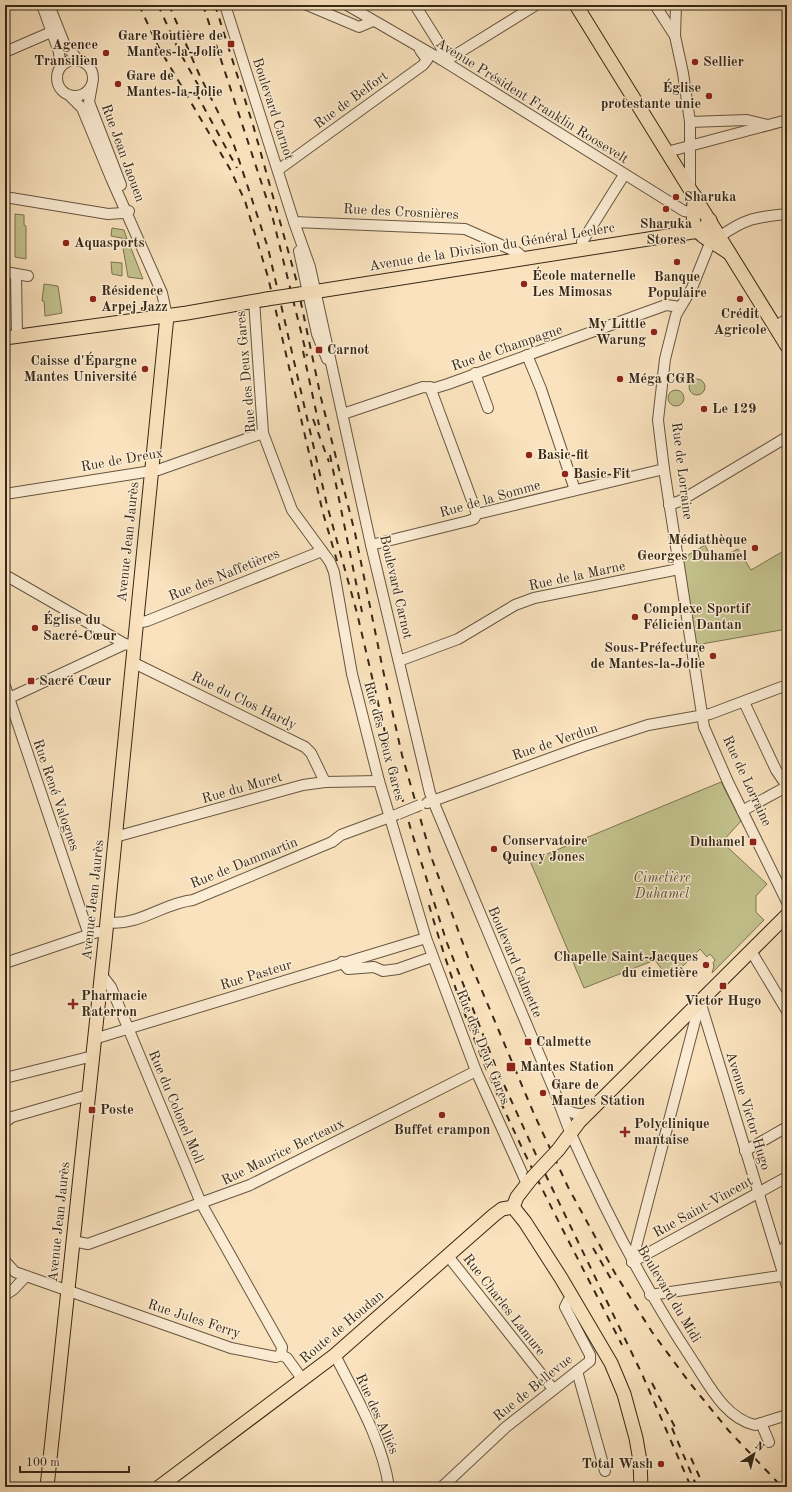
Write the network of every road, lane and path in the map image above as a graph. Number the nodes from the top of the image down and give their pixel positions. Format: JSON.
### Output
{"nodes":[{"id":1,"x":42,"y":5,"type":"edge"},
{"id":2,"x":49,"y":5,"type":"edge"},
{"id":3,"x":225,"y":5,"type":"edge"},
{"id":4,"x":307,"y":5,"type":"edge"},
{"id":5,"x":347,"y":5,"type":"edge"},
{"id":6,"x":415,"y":5,"type":"edge"},
{"id":7,"x":536,"y":5,"type":"edge"},
{"id":8,"x":655,"y":5,"type":"edge"},
{"id":9,"x":676,"y":5,"type":"edge"},
{"id":10,"x":577,"y":8,"type":"edge"},
{"id":11,"x":373,"y":21,"type":"junction"},
{"id":12,"x":56,"y":31,"type":"junction"},
{"id":13,"x":675,"y":36,"type":"junction"},
{"id":14,"x":418,"y":48,"type":"junction"},
{"id":15,"x":5,"y":52,"type":"edge"},
{"id":16,"x":443,"y":58,"type":"junction"},
{"id":17,"x":79,"y":61,"type":"junction"},
{"id":18,"x":60,"y":67,"type":"junction"},
{"id":19,"x":92,"y":85,"type":"junction"},
{"id":20,"x":70,"y":96,"type":"junction"},
{"id":21,"x":787,"y":120,"type":"edge"},
{"id":22,"x":690,"y":122,"type":"junction"},
{"id":23,"x":770,"y":125,"type":"junction"},
{"id":24,"x":690,"y":147,"type":"junction"},
{"id":25,"x":667,"y":152,"type":"junction"},
{"id":26,"x":278,"y":170,"type":"junction"},
{"id":27,"x":624,"y":175,"type":"junction"},
{"id":28,"x":692,"y":192,"type":"junction"},
{"id":29,"x":5,"y":197,"type":"edge"},
{"id":30,"x":128,"y":212,"type":"junction"},
{"id":31,"x":787,"y":214,"type":"edge"},
{"id":32,"x":707,"y":217,"type":"junction"},
{"id":33,"x":294,"y":222,"type":"junction"},
{"id":34,"x":702,"y":234,"type":"junction"},
{"id":35,"x":583,"y":249,"type":"junction"},
{"id":36,"x":524,"y":258,"type":"junction"},
{"id":37,"x":5,"y":272,"type":"edge"},
{"id":38,"x":16,"y":274,"type":"junction"},
{"id":39,"x":28,"y":276,"type":"dead end"},
{"id":40,"x":308,"y":292,"type":"junction"},
{"id":41,"x":261,"y":300,"type":"junction"},
{"id":42,"x":680,"y":307,"type":"junction"},
{"id":43,"x":167,"y":316,"type":"junction"},
{"id":44,"x":787,"y":319,"type":"edge"},
{"id":45,"x":775,"y":327,"type":"junction"},
{"id":46,"x":11,"y":337,"type":"edge"},
{"id":47,"x":787,"y":346,"type":"edge"},
{"id":48,"x":527,"y":355,"type":"junction"},
{"id":49,"x":475,"y":373,"type":"junction"},
{"id":50,"x":430,"y":387,"type":"junction"},
{"id":51,"x":488,"y":408,"type":"dead end"},
{"id":52,"x":344,"y":414,"type":"junction"},
{"id":53,"x":263,"y":433,"type":"junction"},
{"id":54,"x":787,"y":437,"type":"edge"},
{"id":55,"x":664,"y":469,"type":"junction"},
{"id":56,"x":151,"y":471,"type":"junction"},
{"id":57,"x":575,"y":490,"type":"junction"},
{"id":58,"x":5,"y":494,"type":"edge"},
{"id":59,"x":669,"y":505,"type":"junction"},
{"id":60,"x":477,"y":514,"type":"junction"},
{"id":61,"x":371,"y":544,"type":"junction"},
{"id":62,"x":322,"y":550,"type":"junction"},
{"id":63,"x":679,"y":569,"type":"junction"},
{"id":64,"x":5,"y":576,"type":"edge"},
{"id":65,"x":136,"y":623,"type":"junction"},
{"id":66,"x":129,"y":645,"type":"junction"},
{"id":67,"x":399,"y":661,"type":"junction"},
{"id":68,"x":132,"y":662,"type":"junction"},
{"id":69,"x":787,"y":685,"type":"edge"},
{"id":70,"x":5,"y":686,"type":"edge"},
{"id":71,"x":7,"y":699,"type":"edge"},
{"id":72,"x":744,"y":702,"type":"junction"},
{"id":73,"x":702,"y":715,"type":"junction"},
{"id":74,"x":379,"y":781,"type":"junction"},
{"id":75,"x":325,"y":782,"type":"junction"},
{"id":76,"x":787,"y":786,"type":"edge"},
{"id":77,"x":433,"y":800,"type":"junction"},
{"id":78,"x":420,"y":805,"type":"joint"},
{"id":79,"x":742,"y":811,"type":"junction"},
{"id":80,"x":394,"y":815,"type":"junction"},
{"id":81,"x":115,"y":837,"type":"junction"},
{"id":82,"x":787,"y":902,"type":"edge"},
{"id":83,"x":787,"y":915,"type":"edge"},
{"id":84,"x":106,"y":927,"type":"junction"},
{"id":85,"x":89,"y":935,"type":"junction"},
{"id":86,"x":426,"y":938,"type":"junction"},
{"id":87,"x":751,"y":951,"type":"junction"},
{"id":88,"x":432,"y":957,"type":"junction"},
{"id":89,"x":342,"y":962,"type":"junction"},
{"id":90,"x":5,"y":963,"type":"edge"},
{"id":91,"x":101,"y":974,"type":"junction"},
{"id":92,"x":700,"y":1001,"type":"junction"},
{"id":93,"x":787,"y":1012,"type":"edge"},
{"id":94,"x":708,"y":1025,"type":"junction"},
{"id":95,"x":693,"y":1027,"type":"junction"},
{"id":96,"x":128,"y":1029,"type":"junction"},
{"id":97,"x":94,"y":1039,"type":"junction"},
{"id":98,"x":92,"y":1057,"type":"junction"},
{"id":99,"x":476,"y":1071,"type":"junction"},
{"id":100,"x":5,"y":1078,"type":"edge"},
{"id":101,"x":88,"y":1095,"type":"junction"},
{"id":102,"x":560,"y":1105,"type":"junction"},
{"id":103,"x":591,"y":1111,"type":"junction"},
{"id":104,"x":5,"y":1122,"type":"edge"},
{"id":105,"x":787,"y":1127,"type":"edge"},
{"id":106,"x":571,"y":1134,"type":"junction"},
{"id":107,"x":745,"y":1150,"type":"junction"},
{"id":108,"x":787,"y":1176,"type":"edge"},
{"id":109,"x":529,"y":1181,"type":"junction"},
{"id":110,"x":759,"y":1192,"type":"junction"},
{"id":111,"x":201,"y":1202,"type":"junction"},
{"id":112,"x":516,"y":1210,"type":"junction"},
{"id":113,"x":73,"y":1241,"type":"junction"},
{"id":114,"x":787,"y":1244,"type":"edge"},
{"id":115,"x":778,"y":1252,"type":"junction"},
{"id":116,"x":448,"y":1256,"type":"junction"},
{"id":117,"x":5,"y":1261,"type":"edge"},
{"id":118,"x":632,"y":1262,"type":"junction"},
{"id":119,"x":785,"y":1275,"type":"edge"},
{"id":120,"x":26,"y":1276,"type":"junction"},
{"id":121,"x":787,"y":1286,"type":"edge"},
{"id":122,"x":68,"y":1290,"type":"junction"},
{"id":123,"x":5,"y":1295,"type":"edge"},
{"id":124,"x":650,"y":1295,"type":"junction"},
{"id":125,"x":570,"y":1296,"type":"junction"},
{"id":126,"x":281,"y":1355,"type":"junction"},
{"id":127,"x":335,"y":1355,"type":"junction"},
{"id":128,"x":577,"y":1371,"type":"junction"},
{"id":129,"x":303,"y":1380,"type":"junction"},
{"id":130,"x":553,"y":1389,"type":"junction"},
{"id":131,"x":787,"y":1414,"type":"edge"},
{"id":132,"x":761,"y":1423,"type":"junction"},
{"id":133,"x":769,"y":1442,"type":"dead end"},
{"id":134,"x":605,"y":1471,"type":"dead end"},
{"id":135,"x":47,"y":1487,"type":"edge"},
{"id":136,"x":159,"y":1487,"type":"edge"},
{"id":137,"x":389,"y":1487,"type":"edge"},
{"id":138,"x":442,"y":1487,"type":"edge"},
{"id":139,"x":641,"y":1487,"type":"edge"}],
"edges":[{"from":1,"to":12,"type":"street"},
{"from":2,"to":12,"type":"street"},
{"from":3,"to":26,"type":"street","name":"Boulevard Carnot"},
{"from":4,"to":11,"type":"street"},
{"from":5,"to":11,"type":"street","name":"Avenue Président Franklin Roosevelt"},
{"from":6,"to":16,"type":"street"},
{"from":7,"to":16,"type":"street"},
{"from":8,"to":13,"type":"street"},
{"from":9,"to":13,"type":"street"},
{"from":10,"to":25,"type":"main road"},
{"from":11,"to":14,"type":"street","name":"Avenue Président Franklin Roosevelt"},
{"from":12,"to":15,"type":"street"},
{"from":12,"to":17,"type":"street"},
{"from":12,"to":18,"type":"street"},
{"from":13,"to":22,"type":"street"},
{"from":14,"to":16,"type":"street","name":"Avenue Président Franklin Roosevelt"},
{"from":14,"to":26,"type":"street","name":"Rue de Belfort"},
{"from":16,"to":27,"type":"street","name":"Avenue Président Franklin Roosevelt"},
{"from":17,"to":18,"type":"street"},
{"from":17,"to":19,"type":"street"},
{"from":18,"to":20,"type":"street"},
{"from":19,"to":20,"type":"street"},
{"from":19,"to":30,"type":"street","name":"Rue Jean Jaouen"},
{"from":20,"to":30,"type":"street","name":"Rue Jean Jaouen"},
{"from":21,"to":23,"type":"street"},
{"from":22,"to":23,"type":"street"},
{"from":22,"to":24,"type":"street"},
{"from":23,"to":24,"type":"street"},
{"from":24,"to":25,"type":"street"},
{"from":24,"to":28,"type":"street"},
{"from":25,"to":28,"type":"main road"},
{"from":26,"to":33,"type":"street","name":"Boulevard Carnot"},
{"from":27,"to":34,"type":"street","name":"Avenue Président Franklin Roosevelt"},
{"from":27,"to":35,"type":"street"},
{"from":28,"to":32,"type":"main road"},
{"from":28,"to":34,"type":"main road"},
{"from":29,"to":30,"type":"street"},
{"from":30,"to":43,"type":"street","name":"Rue Jean Jaouen"},
{"from":31,"to":34,"type":"street"},
{"from":32,"to":34,"type":"main road"},
{"from":32,"to":34,"type":"main road","name":"Avenue de la Division du Général Leclerc"},
{"from":33,"to":36,"type":"street","name":"Rue des Crosnières"},
{"from":33,"to":40,"type":"street","name":"Boulevard Carnot"},
{"from":34,"to":35,"type":"main road","name":"Avenue de la Division du Général Leclerc"},
{"from":34,"to":42,"type":"street","name":"Rue de Lorraine"},
{"from":34,"to":45,"type":"main road"},
{"from":35,"to":36,"type":"main road","name":"Avenue de la Division du Général Leclerc"},
{"from":36,"to":40,"type":"main road","name":"Avenue de la Division du Général Leclerc"},
{"from":37,"to":38,"type":"street"},
{"from":38,"to":39,"type":"street"},
{"from":38,"to":46,"type":"street"},
{"from":40,"to":41,"type":"main road","name":"Avenue de la Division du Général Leclerc","bridge":true},
{"from":40,"to":52,"type":"street","name":"Boulevard Carnot"},
{"from":41,"to":43,"type":"main road","name":"Avenue de la Division du Général Leclerc"},
{"from":41,"to":53,"type":"street","name":"Rue des Deux Gares"},
{"from":42,"to":48,"type":"street","name":"Rue de Champagne"},
{"from":42,"to":55,"type":"street","name":"Rue de Lorraine"},
{"from":43,"to":46,"type":"main road","name":"Avenue de la Division du Général Leclerc"},
{"from":43,"to":56,"type":"main road","name":"Avenue Jean Jaurès"},
{"from":44,"to":45,"type":"street"},
{"from":45,"to":47,"type":"main road"},
{"from":48,"to":49,"type":"street","name":"Rue de Champagne"},
{"from":48,"to":57,"type":"street"},
{"from":49,"to":50,"type":"street","name":"Rue de Champagne"},
{"from":49,"to":51,"type":"street"},
{"from":50,"to":52,"type":"street","name":"Rue de Champagne"},
{"from":50,"to":60,"type":"street"},
{"from":52,"to":61,"type":"street","name":"Boulevard Carnot"},
{"from":53,"to":56,"type":"street","name":"Rue de Dreux"},
{"from":53,"to":62,"type":"street","name":"Rue des Deux Gares"},
{"from":54,"to":59,"type":"street"},
{"from":55,"to":57,"type":"street","name":"Rue de la Somme"},
{"from":55,"to":59,"type":"street","name":"Rue de Lorraine"},
{"from":56,"to":58,"type":"street","name":"Rue de Dreux"},
{"from":56,"to":65,"type":"main road","name":"Avenue Jean Jaurès"},
{"from":57,"to":60,"type":"street","name":"Rue de la Somme"},
{"from":59,"to":63,"type":"street","name":"Rue de Lorraine"},
{"from":60,"to":61,"type":"street","name":"Rue de la Somme"},
{"from":61,"to":67,"type":"street","name":"Boulevard Carnot"},
{"from":62,"to":65,"type":"street","name":"Rue des Naffetières"},
{"from":62,"to":74,"type":"street","name":"Rue des Deux Gares"},
{"from":63,"to":67,"type":"street","name":"Rue de la Marne"},
{"from":63,"to":73,"type":"street","name":"Rue de Lorraine"},
{"from":64,"to":66,"type":"street"},
{"from":65,"to":66,"type":"main road","name":"Avenue Jean Jaurès"},
{"from":66,"to":68,"type":"main road","name":"Avenue Jean Jaurès"},
{"from":66,"to":71,"type":"street"},
{"from":67,"to":77,"type":"street","name":"Boulevard Carnot"},
{"from":68,"to":75,"type":"street","name":"Rue du Clos Hardy"},
{"from":68,"to":81,"type":"main road","name":"Avenue Jean Jaurès"},
{"from":69,"to":72,"type":"street","name":"Rue de Verdun"},
{"from":70,"to":71,"type":"street","name":"Rue René Valognes"},
{"from":71,"to":85,"type":"street","name":"Rue René Valognes"},
{"from":72,"to":73,"type":"street","name":"Rue de Verdun"},
{"from":72,"to":76,"type":"street"},
{"from":73,"to":77,"type":"street","name":"Rue de Verdun"},
{"from":73,"to":79,"type":"street","name":"Rue de Lorraine"},
{"from":74,"to":75,"type":"street","name":"Rue du Muret"},
{"from":74,"to":80,"type":"street","name":"Rue des Deux Gares"},
{"from":75,"to":81,"type":"street","name":"Rue du Muret"},
{"from":76,"to":79,"type":"street"},
{"from":77,"to":78,"type":"street","name":"Rue de Verdun"},
{"from":77,"to":102,"type":"street","name":"Boulevard Calmette"},
{"from":78,"to":80,"type":"street","name":"Rue de Dammartin","bridge":true},
{"from":79,"to":82,"type":"street","name":"Rue de Lorraine"},
{"from":80,"to":84,"type":"street","name":"Rue de Dammartin"},
{"from":80,"to":86,"type":"street","name":"Rue des Deux Gares"},
{"from":81,"to":84,"type":"main road","name":"Avenue Jean Jaurès"},
{"from":83,"to":87,"type":"main road"},
{"from":84,"to":85,"type":"street","name":"Rue de Dammartin"},
{"from":84,"to":91,"type":"main road","name":"Avenue Jean Jaurès"},
{"from":85,"to":90,"type":"street","name":"Rue de Dammartin"},
{"from":86,"to":88,"type":"street","name":"Rue des Deux Gares"},
{"from":86,"to":89,"type":"street","name":"Rue Pasteur"},
{"from":87,"to":92,"type":"main road"},
{"from":87,"to":93,"type":"street"},
{"from":88,"to":89,"type":"street"},
{"from":88,"to":99,"type":"street","name":"Rue des Deux Gares"},
{"from":89,"to":96,"type":"street","name":"Rue Pasteur"},
{"from":91,"to":96,"type":"street","name":"Rue du Colonel Moll"},
{"from":91,"to":97,"type":"main road","name":"Avenue Jean Jaurès"},
{"from":92,"to":94,"type":"street","name":"Avenue Victor Hugo"},
{"from":92,"to":95,"type":"street"},
{"from":92,"to":103,"type":"main road"},
{"from":94,"to":95,"type":"street"},
{"from":94,"to":107,"type":"street","name":"Avenue Victor Hugo"},
{"from":95,"to":118,"type":"street"},
{"from":96,"to":97,"type":"street","name":"Rue Pasteur"},
{"from":96,"to":111,"type":"street","name":"Rue du Colonel Moll"},
{"from":97,"to":98,"type":"main road","name":"Avenue Jean Jaurès"},
{"from":98,"to":100,"type":"street"},
{"from":98,"to":101,"type":"main road","name":"Avenue Jean Jaurès"},
{"from":99,"to":109,"type":"street","name":"Rue des Deux Gares"},
{"from":99,"to":111,"type":"street","name":"Rue Maurice Berteaux"},
{"from":101,"to":104,"type":"street"},
{"from":101,"to":113,"type":"main road","name":"Avenue Jean Jaurès"},
{"from":102,"to":103,"type":"street"},
{"from":102,"to":106,"type":"street","name":"Boulevard Calmette"},
{"from":103,"to":106,"type":"main road"},
{"from":105,"to":107,"type":"street"},
{"from":106,"to":109,"type":"main road","bridge":true},
{"from":106,"to":118,"type":"street","name":"Boulevard du Midi"},
{"from":107,"to":110,"type":"street","name":"Avenue Victor Hugo"},
{"from":108,"to":110,"type":"street","name":"Rue Saint-Vincent"},
{"from":109,"to":112,"type":"main road"},
{"from":110,"to":115,"type":"street","name":"Avenue Victor Hugo"},
{"from":110,"to":118,"type":"street","name":"Rue Saint-Vincent"},
{"from":111,"to":113,"type":"street","name":"Rue Maurice Berteaux"},
{"from":111,"to":126,"type":"street","name":"Rue du Colonel Moll"},
{"from":112,"to":116,"type":"main road","name":"Route de Houdan"},
{"from":112,"to":125,"type":"main road"},
{"from":113,"to":122,"type":"main road","name":"Avenue Jean Jaurès"},
{"from":114,"to":115,"type":"street"},
{"from":115,"to":119,"type":"street","name":"Avenue Victor Hugo"},
{"from":116,"to":127,"type":"main road","name":"Route de Houdan"},
{"from":116,"to":130,"type":"street","name":"Rue Charles Lamure"},
{"from":117,"to":120,"type":"street","name":"Rue Jules Ferry"},
{"from":118,"to":124,"type":"street","name":"Boulevard du Midi"},
{"from":119,"to":121,"type":"street","name":"Avenue Victor Hugo"},
{"from":119,"to":124,"type":"street"},
{"from":120,"to":122,"type":"street","name":"Rue Jules Ferry"},
{"from":120,"to":123,"type":"street"},
{"from":122,"to":126,"type":"street","name":"Rue Jules Ferry"},
{"from":122,"to":135,"type":"main road","name":"Avenue Jean Jaurès"},
{"from":124,"to":132,"type":"street","name":"Boulevard du Midi"},
{"from":125,"to":128,"type":"street","name":"Rue de Bellevue"},
{"from":125,"to":139,"type":"main road"},
{"from":126,"to":129,"type":"street"},
{"from":127,"to":129,"type":"main road","name":"Route de Houdan"},
{"from":127,"to":137,"type":"street","name":"Rue des Alliés"},
{"from":128,"to":130,"type":"street","name":"Rue de Bellevue"},
{"from":128,"to":134,"type":"street"},
{"from":129,"to":136,"type":"main road","name":"Route de Houdan"},
{"from":130,"to":138,"type":"street","name":"Rue de Bellevue"},
{"from":131,"to":132,"type":"street"},
{"from":132,"to":133,"type":"street"}]}
